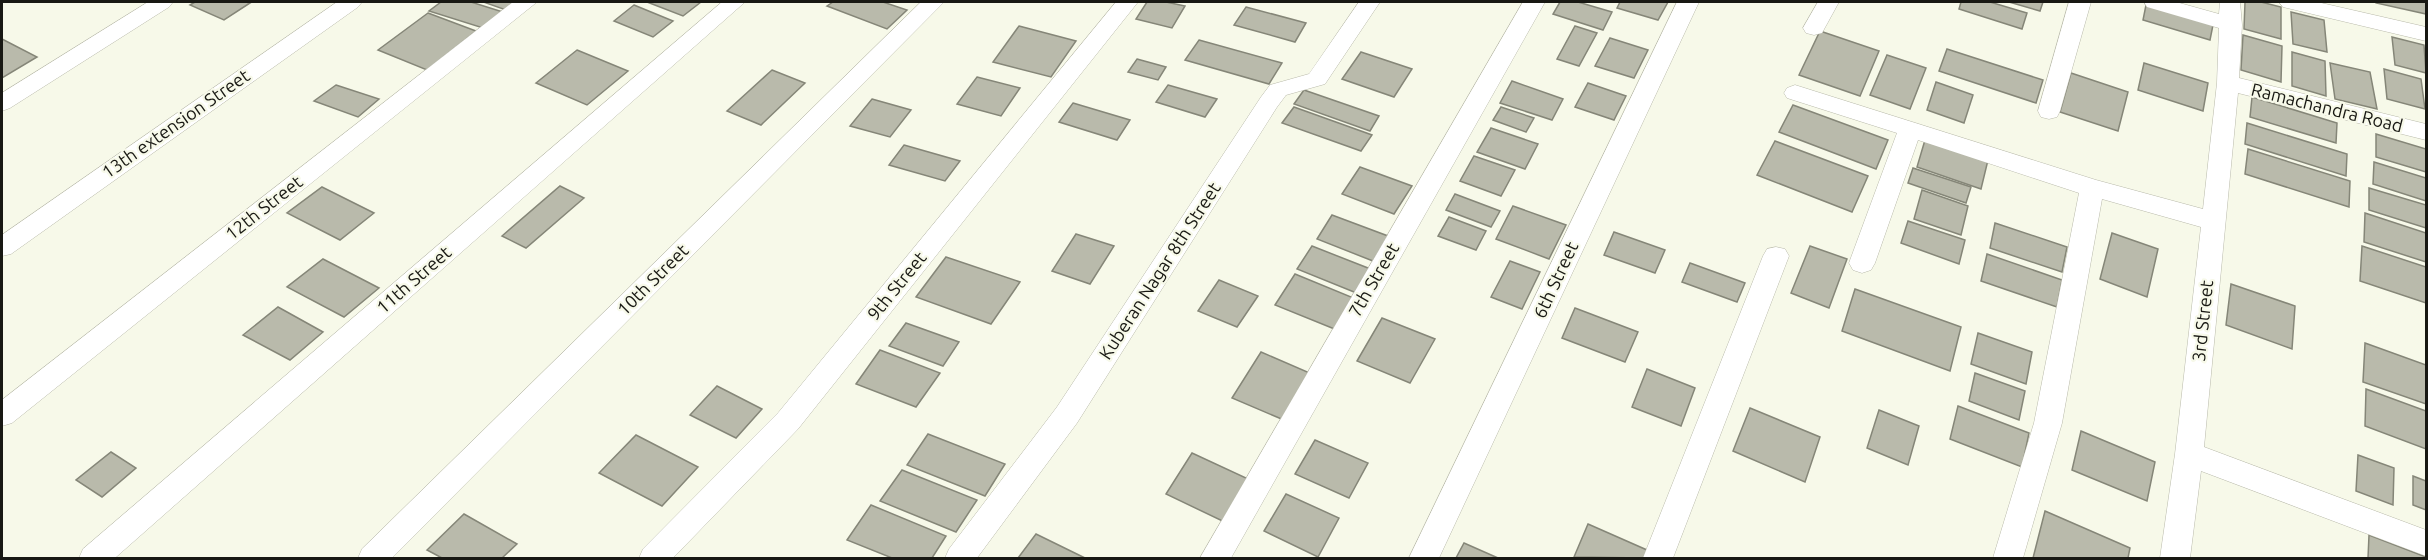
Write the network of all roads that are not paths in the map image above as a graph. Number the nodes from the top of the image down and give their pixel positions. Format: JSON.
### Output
{"nodes":[{"id":1,"x":162,"y":2,"type":"edge"},
{"id":2,"x":351,"y":2,"type":"edge"},
{"id":3,"x":526,"y":2,"type":"edge"},
{"id":4,"x":734,"y":2,"type":"edge"},
{"id":5,"x":933,"y":2,"type":"edge"},
{"id":6,"x":1127,"y":2,"type":"edge"},
{"id":7,"x":1369,"y":2,"type":"edge"},
{"id":8,"x":1534,"y":2,"type":"edge"},
{"id":9,"x":1688,"y":2,"type":"edge"},
{"id":10,"x":1828,"y":2,"type":"edge"},
{"id":11,"x":2080,"y":2,"type":"edge"},
{"id":12,"x":2154,"y":2,"type":"edge"},
{"id":13,"x":2230,"y":2,"type":"edge"},
{"id":14,"x":2290,"y":2,"type":"edge"},
{"id":15,"x":2231,"y":26,"type":"junction"},
{"id":16,"x":1814,"y":28,"type":"dead end"},
{"id":17,"x":2427,"y":34,"type":"edge"},
{"id":18,"x":2228,"y":83,"type":"junction"},
{"id":19,"x":1795,"y":93,"type":"dead end"},
{"id":20,"x":2,"y":103,"type":"edge"},
{"id":21,"x":2049,"y":111,"type":"dead end"},
{"id":22,"x":1910,"y":129,"type":"junction"},
{"id":23,"x":2427,"y":132,"type":"edge"},
{"id":24,"x":2092,"y":188,"type":"junction"},
{"id":25,"x":2213,"y":221,"type":"junction"},
{"id":26,"x":2,"y":248,"type":"edge"},
{"id":27,"x":1776,"y":256,"type":"dead end"},
{"id":28,"x":1862,"y":263,"type":"dead end"},
{"id":29,"x":2,"y":415,"type":"edge"},
{"id":30,"x":2189,"y":454,"type":"junction"},
{"id":31,"x":2427,"y":543,"type":"edge"},
{"id":32,"x":94,"y":558,"type":"edge"},
{"id":33,"x":373,"y":558,"type":"edge"},
{"id":34,"x":654,"y":558,"type":"edge"},
{"id":35,"x":960,"y":558,"type":"edge"},
{"id":36,"x":1215,"y":558,"type":"edge"},
{"id":37,"x":1424,"y":558,"type":"edge"},
{"id":38,"x":1658,"y":558,"type":"edge"},
{"id":39,"x":2008,"y":558,"type":"edge"},
{"id":40,"x":2175,"y":558,"type":"edge"}],
"edges":[{"from":1,"to":20,"type":"street"},
{"from":2,"to":26,"type":"street","name":"13th extension Street"},
{"from":3,"to":29,"type":"street","name":"12th Street"},
{"from":4,"to":32,"type":"street","name":"11th Street"},
{"from":5,"to":33,"type":"street","name":"10th Street"},
{"from":6,"to":34,"type":"street","name":"9th Street"},
{"from":7,"to":35,"type":"street","name":"Kuberan Nagar 8th Street"},
{"from":8,"to":36,"type":"street","name":"7th Street"},
{"from":9,"to":37,"type":"street","name":"6th Street"},
{"from":10,"to":16,"type":"street"},
{"from":11,"to":21,"type":"street"},
{"from":12,"to":15,"type":"street"},
{"from":13,"to":15,"type":"street","name":"3rd Street"},
{"from":14,"to":17,"type":"street"},
{"from":15,"to":18,"type":"street","name":"3rd Street"},
{"from":18,"to":23,"type":"street","name":"Ramachandra Road"},
{"from":18,"to":25,"type":"street","name":"3rd Street"},
{"from":19,"to":22,"type":"street"},
{"from":22,"to":24,"type":"street"},
{"from":22,"to":28,"type":"street"},
{"from":24,"to":25,"type":"street"},
{"from":24,"to":39,"type":"street"},
{"from":25,"to":30,"type":"street","name":"3rd Street"},
{"from":27,"to":38,"type":"street"},
{"from":30,"to":31,"type":"street"},
{"from":30,"to":40,"type":"street","name":"3rd Street"}]}
